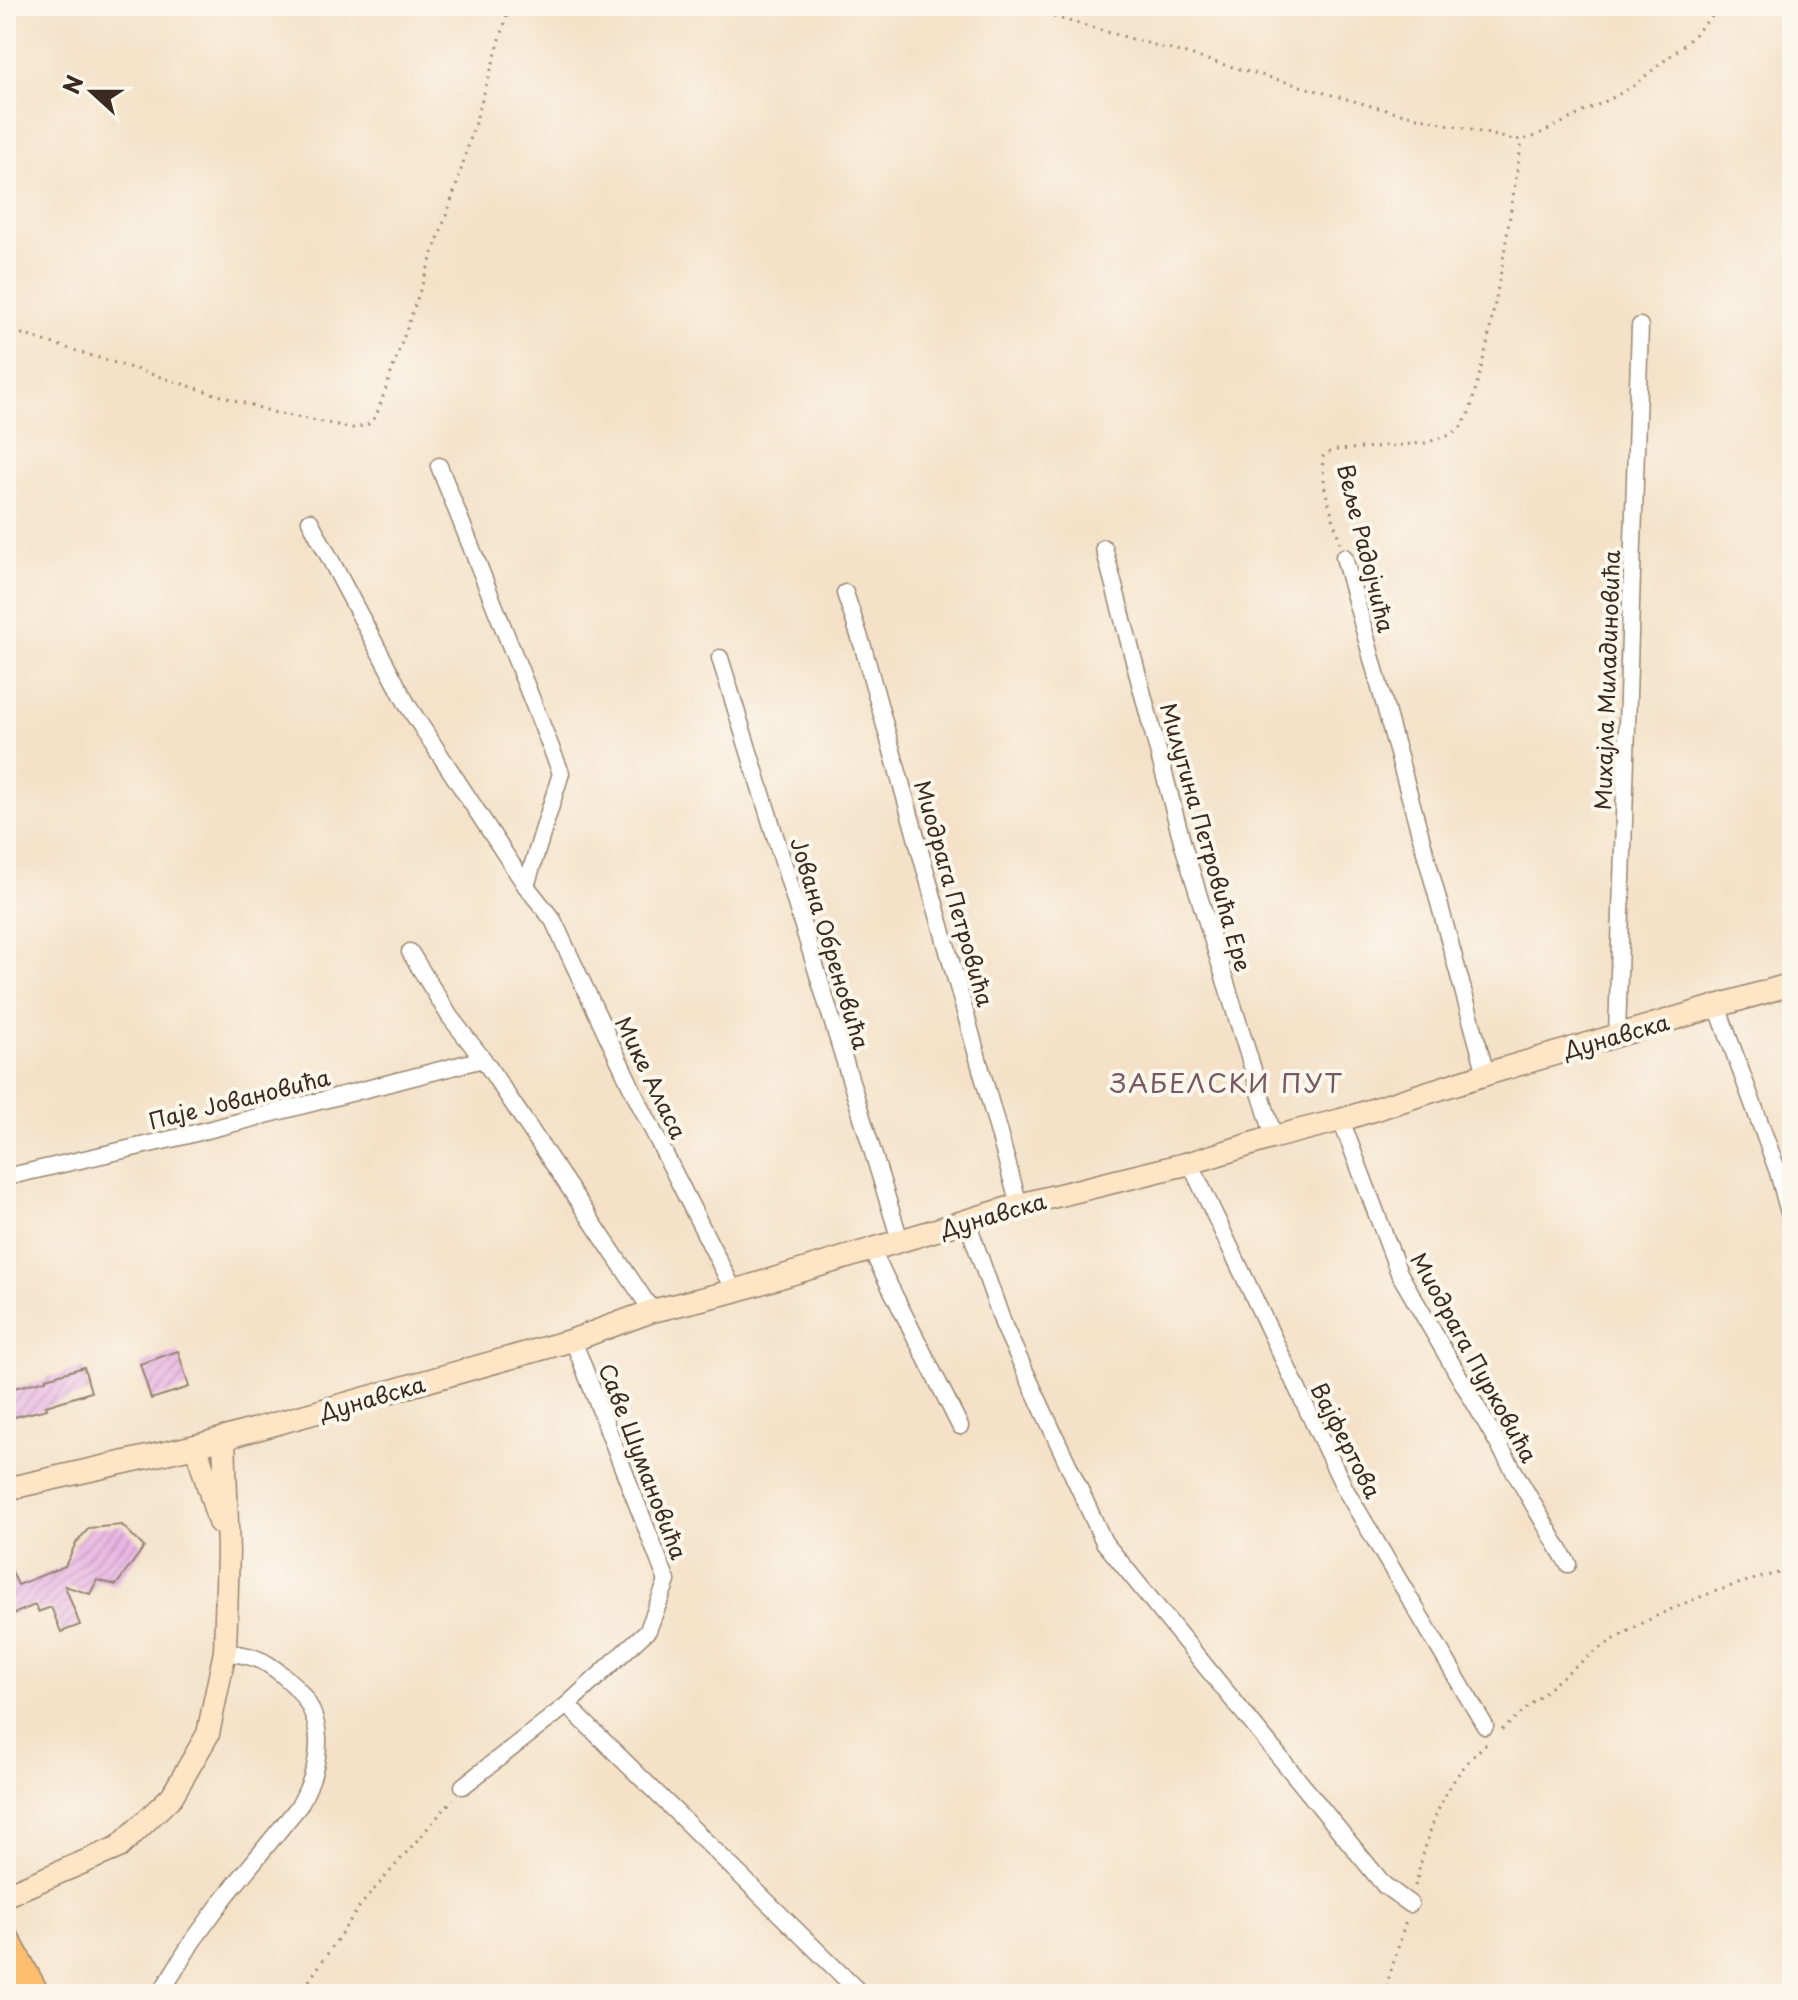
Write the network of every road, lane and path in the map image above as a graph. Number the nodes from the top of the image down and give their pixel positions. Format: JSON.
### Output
{"nodes":[{"id":1,"x":510,"y":6,"type":"edge"},
{"id":2,"x":1015,"y":6,"type":"edge"},
{"id":3,"x":1722,"y":6,"type":"edge"},
{"id":4,"x":1522,"y":140,"type":"junction"},
{"id":5,"x":1640,"y":326,"type":"dead end"},
{"id":6,"x":6,"y":329,"type":"edge"},
{"id":7,"x":439,"y":466,"type":"dead end"},
{"id":8,"x":310,"y":521,"type":"dead end"},
{"id":9,"x":1104,"y":548,"type":"dead end"},
{"id":10,"x":1344,"y":557,"type":"joint"},
{"id":11,"x":845,"y":593,"type":"dead end"},
{"id":12,"x":720,"y":658,"type":"dead end"},
{"id":13,"x":526,"y":886,"type":"junction"},
{"id":14,"x":410,"y":952,"type":"dead end"},
{"id":15,"x":1792,"y":984,"type":"edge"},
{"id":16,"x":1717,"y":1006,"type":"junction"},
{"id":17,"x":1617,"y":1035,"type":"junction"},
{"id":18,"x":483,"y":1059,"type":"junction"},
{"id":19,"x":1486,"y":1074,"type":"junction"},
{"id":20,"x":1341,"y":1120,"type":"junction"},
{"id":21,"x":1274,"y":1137,"type":"junction"},
{"id":22,"x":1190,"y":1163,"type":"junction"},
{"id":23,"x":6,"y":1177,"type":"edge"},
{"id":24,"x":1019,"y":1205,"type":"junction"},
{"id":25,"x":967,"y":1221,"type":"junction"},
{"id":26,"x":1792,"y":1224,"type":"edge"},
{"id":27,"x":900,"y":1240,"type":"junction"},
{"id":28,"x":871,"y":1249,"type":"junction"},
{"id":29,"x":734,"y":1291,"type":"junction"},
{"id":30,"x":652,"y":1311,"type":"junction"},
{"id":31,"x":573,"y":1340,"type":"junction"},
{"id":32,"x":960,"y":1426,"type":"dead end"},
{"id":33,"x":224,"y":1438,"type":"junction"},
{"id":34,"x":196,"y":1446,"type":"junction"},
{"id":35,"x":6,"y":1489,"type":"edge"},
{"id":36,"x":228,"y":1552,"type":"junction"},
{"id":37,"x":1568,"y":1564,"type":"dead end"},
{"id":38,"x":1792,"y":1570,"type":"edge"},
{"id":39,"x":225,"y":1651,"type":"junction"},
{"id":40,"x":567,"y":1705,"type":"junction"},
{"id":41,"x":1502,"y":1730,"type":"dead end"},
{"id":42,"x":1488,"y":1733,"type":"joint"},
{"id":43,"x":463,"y":1786,"type":"joint"},
{"id":44,"x":6,"y":1895,"type":"edge"},
{"id":45,"x":1410,"y":1904,"type":"junction"},
{"id":46,"x":6,"y":1940,"type":"edge"},
{"id":47,"x":858,"y":1991,"type":"dead end"},
{"id":48,"x":35,"y":1994,"type":"edge"},
{"id":49,"x":160,"y":1994,"type":"edge"},
{"id":50,"x":300,"y":1994,"type":"edge"},
{"id":51,"x":1384,"y":1994,"type":"edge"}],
"edges":[{"from":1,"to":6,"type":"path"},
{"from":2,"to":4,"type":"path"},
{"from":3,"to":4,"type":"path"},
{"from":4,"to":10,"type":"path","name":"Веље Радојчића"},
{"from":5,"to":17,"type":"street","name":"Михајла Миладиновића"},
{"from":7,"to":13,"type":"street"},
{"from":8,"to":13,"type":"street","name":"Мике Аласа"},
{"from":9,"to":21,"type":"street","name":"Милутина Петровића Ере"},
{"from":10,"to":19,"type":"street","name":"Веље Радојчића"},
{"from":11,"to":24,"type":"street","name":"Миодрага Петровића"},
{"from":12,"to":27,"type":"street","name":"Јована Обреновића"},
{"from":13,"to":29,"type":"street","name":"Мике Аласа"},
{"from":14,"to":18,"type":"street"},
{"from":15,"to":16,"type":"street","name":"Дунавска"},
{"from":16,"to":17,"type":"street","name":"Дунавска"},
{"from":16,"to":26,"type":"street"},
{"from":17,"to":19,"type":"street","name":"Дунавска"},
{"from":18,"to":23,"type":"street","name":"Паје Јовановића"},
{"from":18,"to":30,"type":"street"},
{"from":19,"to":20,"type":"street","name":"Дунавска"},
{"from":20,"to":21,"type":"street","name":"Дунавска"},
{"from":20,"to":37,"type":"street","name":"Миодрага Пурковића"},
{"from":21,"to":22,"type":"street","name":"Дунавска"},
{"from":22,"to":24,"type":"street","name":"Дунавска"},
{"from":22,"to":42,"type":"street","name":"Вајфертова"},
{"from":24,"to":25,"type":"street","name":"Дунавска"},
{"from":25,"to":27,"type":"street","name":"Дунавска"},
{"from":25,"to":45,"type":"street"},
{"from":27,"to":28,"type":"street","name":"Дунавска"},
{"from":28,"to":29,"type":"street","name":"Дунавска"},
{"from":28,"to":32,"type":"street"},
{"from":29,"to":30,"type":"street","name":"Дунавска"},
{"from":30,"to":31,"type":"street","name":"Дунавска"},
{"from":31,"to":33,"type":"street","name":"Дунавска"},
{"from":31,"to":40,"type":"street","name":"Саве Шумановића"},
{"from":33,"to":34,"type":"street","name":"Дунавска"},
{"from":33,"to":36,"type":"street"},
{"from":34,"to":35,"type":"street","name":"Дунавска"},
{"from":34,"to":36,"type":"street"},
{"from":36,"to":39,"type":"street"},
{"from":38,"to":41,"type":"path"},
{"from":39,"to":44,"type":"street"},
{"from":39,"to":49,"type":"street"},
{"from":40,"to":43,"type":"street","name":"Саве Шумановића"},
{"from":40,"to":47,"type":"street"},
{"from":42,"to":45,"type":"path"},
{"from":43,"to":50,"type":"path"},
{"from":45,"to":51,"type":"path"},
{"from":46,"to":48,"type":"highway"}]}
